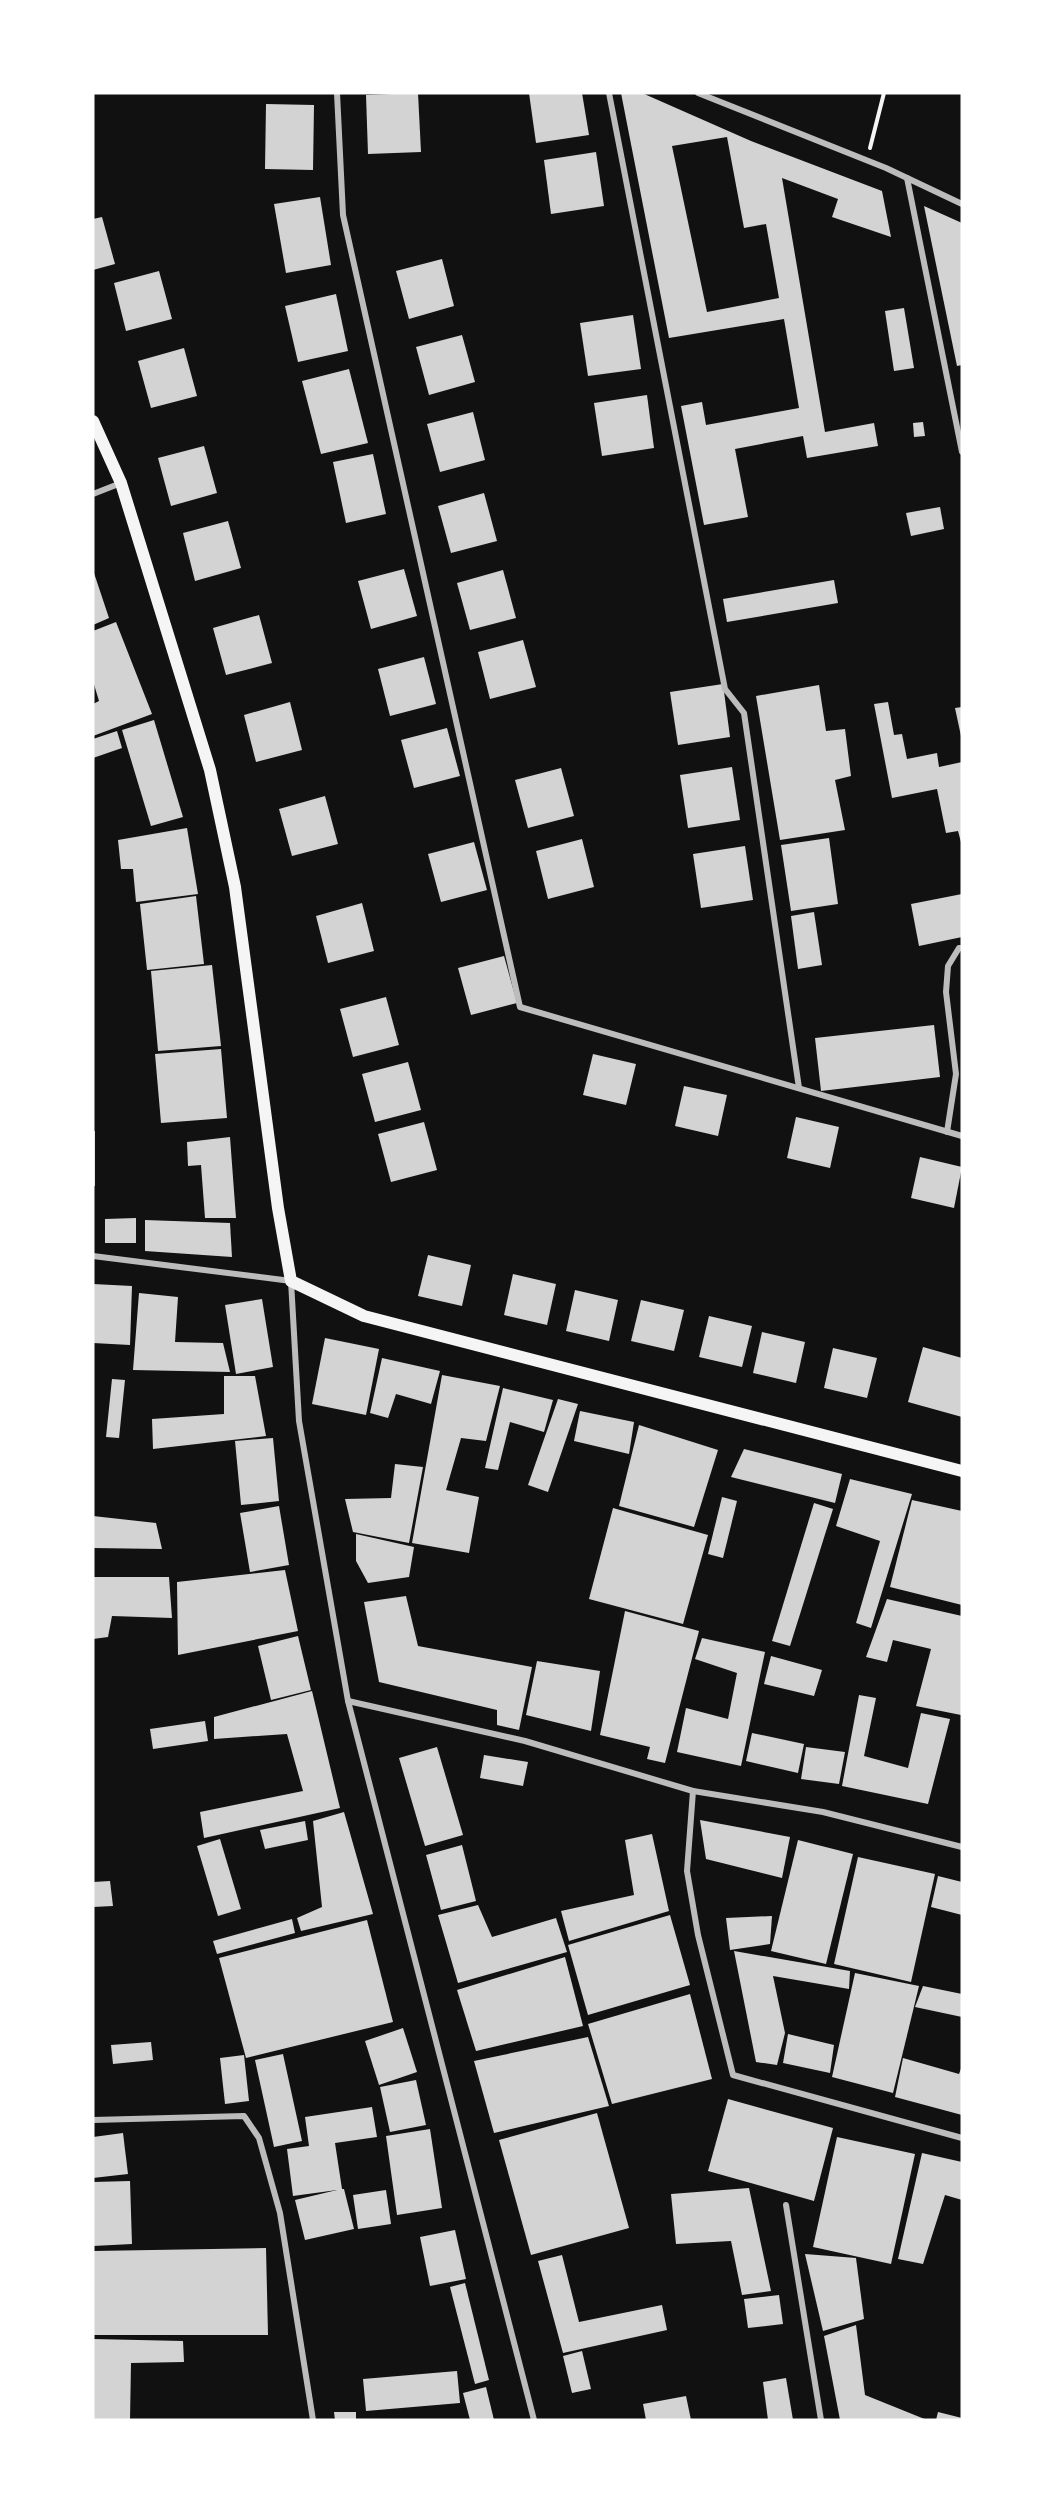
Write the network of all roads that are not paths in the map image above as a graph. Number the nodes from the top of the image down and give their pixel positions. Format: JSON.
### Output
{"nodes":[{"id":1,"x":337,"y":93,"type":"edge"},
{"id":2,"x":609,"y":93,"type":"edge"},
{"id":3,"x":698,"y":93,"type":"edge"},
{"id":4,"x":907,"y":178,"type":"junction"},
{"id":5,"x":962,"y":204,"type":"edge"},
{"id":6,"x":93,"y":421,"type":"edge"},
{"id":7,"x":962,"y":452,"type":"edge"},
{"id":8,"x":121,"y":483,"type":"junction"},
{"id":9,"x":93,"y":494,"type":"edge"},
{"id":10,"x":962,"y":948,"type":"edge"},
{"id":11,"x":799,"y":1088,"type":"junction"},
{"id":12,"x":947,"y":1132,"type":"junction"},
{"id":13,"x":962,"y":1136,"type":"edge"},
{"id":14,"x":93,"y":1256,"type":"edge"},
{"id":15,"x":291,"y":1281,"type":"junction"},
{"id":16,"x":962,"y":1471,"type":"edge"},
{"id":17,"x":348,"y":1701,"type":"junction"},
{"id":18,"x":693,"y":1791,"type":"junction"},
{"id":19,"x":962,"y":1847,"type":"edge"},
{"id":20,"x":93,"y":2120,"type":"edge"},
{"id":21,"x":962,"y":2138,"type":"edge"},
{"id":22,"x":786,"y":2205,"type":"dead end"},
{"id":23,"x":313,"y":2420,"type":"edge"},
{"id":24,"x":534,"y":2420,"type":"edge"},
{"id":25,"x":821,"y":2420,"type":"edge"}],
"edges":[{"from":1,"to":11,"type":"street"},
{"from":2,"to":11,"type":"street"},
{"from":3,"to":4,"type":"street"},
{"from":4,"to":5,"type":"street"},
{"from":4,"to":7,"type":"street"},
{"from":6,"to":8,"type":"main road"},
{"from":8,"to":9,"type":"street"},
{"from":8,"to":15,"type":"main road"},
{"from":10,"to":12,"type":"street"},
{"from":11,"to":12,"type":"street"},
{"from":12,"to":13,"type":"street"},
{"from":14,"to":15,"type":"street"},
{"from":15,"to":16,"type":"main road"},
{"from":15,"to":17,"type":"street"},
{"from":17,"to":18,"type":"street"},
{"from":17,"to":24,"type":"street"},
{"from":18,"to":19,"type":"street"},
{"from":18,"to":21,"type":"street"},
{"from":20,"to":23,"type":"street"},
{"from":22,"to":25,"type":"street"}]}
